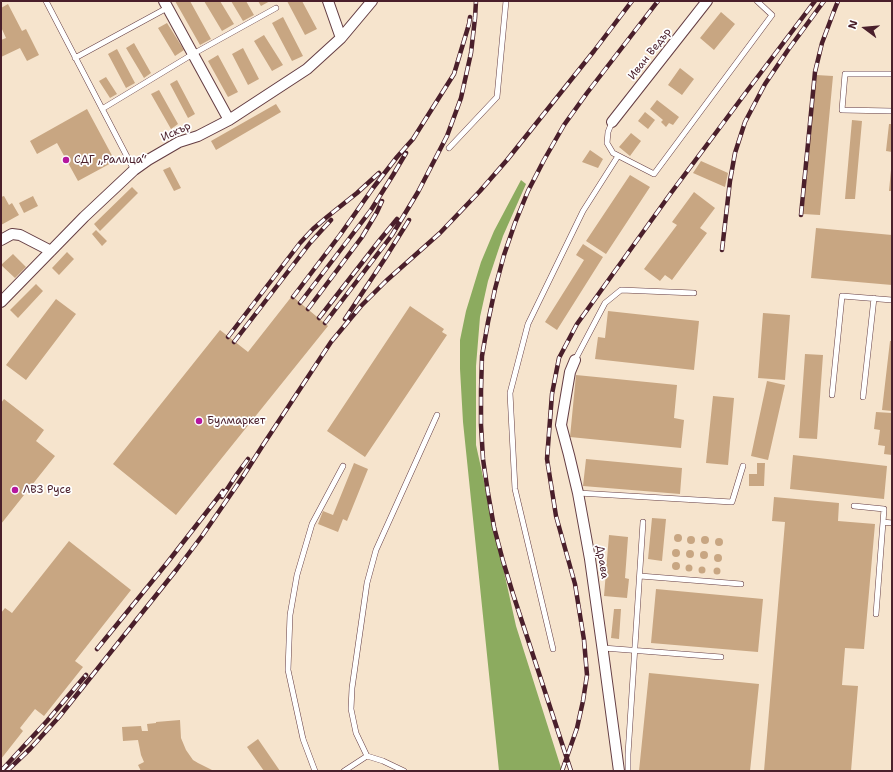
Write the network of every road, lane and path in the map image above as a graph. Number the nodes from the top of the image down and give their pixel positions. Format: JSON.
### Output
{"nodes":[{"id":1,"x":46,"y":1,"type":"edge"},
{"id":2,"x":328,"y":1,"type":"edge"},
{"id":3,"x":372,"y":1,"type":"edge"},
{"id":4,"x":506,"y":1,"type":"edge"},
{"id":5,"x":707,"y":1,"type":"edge"},
{"id":6,"x":757,"y":1,"type":"edge"},
{"id":7,"x":165,"y":4,"type":"edge"},
{"id":8,"x":276,"y":8,"type":"dead end"},
{"id":9,"x":341,"y":38,"type":"junction"},
{"id":10,"x":193,"y":54,"type":"junction"},
{"id":11,"x":75,"y":58,"type":"junction"},
{"id":12,"x":892,"y":74,"type":"edge"},
{"id":13,"x":102,"y":109,"type":"junction"},
{"id":14,"x":892,"y":111,"type":"edge"},
{"id":15,"x":229,"y":120,"type":"junction"},
{"id":16,"x":612,"y":122,"type":"joint"},
{"id":17,"x":449,"y":148,"type":"dead end"},
{"id":18,"x":618,"y":156,"type":"junction"},
{"id":19,"x":134,"y":170,"type":"junction"},
{"id":20,"x":1,"y":240,"type":"edge"},
{"id":21,"x":51,"y":251,"type":"junction"},
{"id":22,"x":694,"y":293,"type":"dead end"},
{"id":23,"x":874,"y":298,"type":"junction"},
{"id":24,"x":892,"y":300,"type":"edge"},
{"id":25,"x":1,"y":302,"type":"edge"},
{"id":26,"x":575,"y":360,"type":"joint"},
{"id":27,"x":832,"y":395,"type":"dead end"},
{"id":28,"x":863,"y":397,"type":"dead end"},
{"id":29,"x":437,"y":415,"type":"dead end"},
{"id":30,"x":342,"y":466,"type":"dead end"},
{"id":31,"x":743,"y":466,"type":"dead end"},
{"id":32,"x":578,"y":492,"type":"junction"},
{"id":33,"x":854,"y":506,"type":"dead end"},
{"id":34,"x":643,"y":522,"type":"dead end"},
{"id":35,"x":883,"y":522,"type":"junction"},
{"id":36,"x":892,"y":523,"type":"edge"},
{"id":37,"x":640,"y":576,"type":"junction"},
{"id":38,"x":741,"y":584,"type":"dead end"},
{"id":39,"x":876,"y":614,"type":"dead end"},
{"id":40,"x":603,"y":648,"type":"junction"},
{"id":41,"x":553,"y":649,"type":"dead end"},
{"id":42,"x":635,"y":651,"type":"junction"},
{"id":43,"x":721,"y":657,"type":"dead end"},
{"id":44,"x":367,"y":756,"type":"junction"},
{"id":45,"x":315,"y":771,"type":"edge"},
{"id":46,"x":344,"y":771,"type":"edge"},
{"id":47,"x":404,"y":771,"type":"edge"},
{"id":48,"x":619,"y":771,"type":"edge"},
{"id":49,"x":628,"y":771,"type":"edge"}],
"edges":[{"from":1,"to":11,"type":"lane"},
{"from":2,"to":9,"type":"street"},
{"from":3,"to":9,"type":"street","name":"Искър"},
{"from":4,"to":17,"type":"lane"},
{"from":5,"to":16,"type":"street","name":"Иван Ведър"},
{"from":6,"to":18,"type":"lane"},
{"from":7,"to":10,"type":"street"},
{"from":7,"to":11,"type":"lane"},
{"from":8,"to":10,"type":"lane"},
{"from":9,"to":15,"type":"street","name":"Искър"},
{"from":10,"to":13,"type":"lane"},
{"from":10,"to":15,"type":"street"},
{"from":11,"to":13,"type":"lane"},
{"from":12,"to":14,"type":"lane"},
{"from":13,"to":19,"type":"lane"},
{"from":15,"to":19,"type":"street","name":"Искър"},
{"from":16,"to":18,"type":"lane"},
{"from":18,"to":41,"type":"lane"},
{"from":19,"to":21,"type":"street","name":"Искър"},
{"from":20,"to":21,"type":"street"},
{"from":21,"to":25,"type":"street","name":"Искър"},
{"from":22,"to":26,"type":"lane"},
{"from":23,"to":24,"type":"lane"},
{"from":23,"to":27,"type":"lane"},
{"from":23,"to":28,"type":"lane"},
{"from":26,"to":32,"type":"street","name":"Драва"},
{"from":29,"to":44,"type":"lane"},
{"from":30,"to":45,"type":"lane"},
{"from":31,"to":32,"type":"lane"},
{"from":32,"to":40,"type":"street","name":"Драва"},
{"from":33,"to":35,"type":"lane"},
{"from":34,"to":37,"type":"lane"},
{"from":35,"to":36,"type":"lane"},
{"from":35,"to":39,"type":"lane"},
{"from":37,"to":38,"type":"lane"},
{"from":37,"to":42,"type":"lane"},
{"from":40,"to":42,"type":"lane"},
{"from":40,"to":48,"type":"street","name":"Драва"},
{"from":42,"to":43,"type":"lane"},
{"from":42,"to":49,"type":"lane"},
{"from":44,"to":46,"type":"lane"},
{"from":44,"to":47,"type":"lane"}]}
